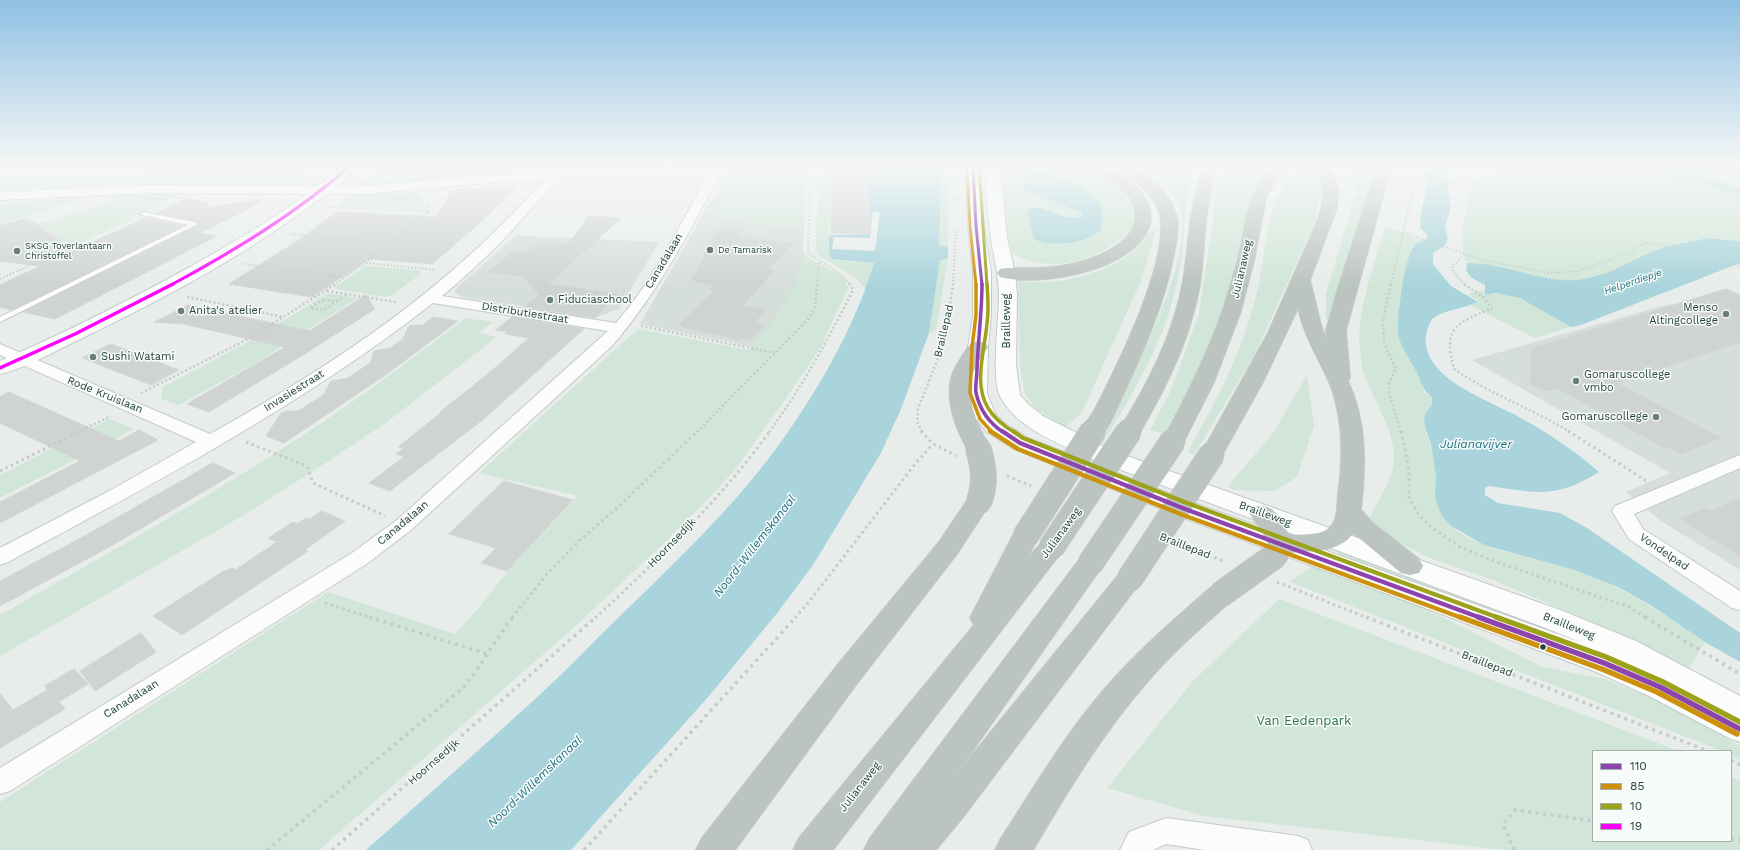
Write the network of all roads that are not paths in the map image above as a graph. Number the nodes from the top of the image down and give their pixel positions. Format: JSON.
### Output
{"nodes":[{"id":1,"x":296,"y":207,"type":"edge"},
{"id":2,"x":530,"y":207,"type":"edge"},
{"id":3,"x":695,"y":207,"type":"edge"},
{"id":4,"x":975,"y":207,"type":"edge"},
{"id":5,"x":996,"y":207,"type":"edge"},
{"id":6,"x":1142,"y":207,"type":"edge"},
{"id":7,"x":1165,"y":207,"type":"edge"},
{"id":8,"x":1200,"y":207,"type":"edge"},
{"id":9,"x":1256,"y":207,"type":"edge"},
{"id":10,"x":1328,"y":207,"type":"edge"},
{"id":11,"x":1372,"y":207,"type":"edge"},
{"id":12,"x":142,"y":214,"type":"road end"},
{"id":13,"x":1006,"y":273,"type":"junction"},
{"id":14,"x":1302,"y":282,"type":"junction"},
{"id":15,"x":424,"y":302,"type":"junction"},
{"id":16,"x":0,"y":320,"type":"edge"},
{"id":17,"x":623,"y":326,"type":"junction"},
{"id":18,"x":978,"y":347,"type":"junction"},
{"id":19,"x":0,"y":349,"type":"edge"},
{"id":20,"x":20,"y":360,"type":"junction"},
{"id":21,"x":0,"y":368,"type":"edge"},
{"id":22,"x":1341,"y":387,"type":"junction"},
{"id":23,"x":217,"y":437,"type":"junction"},
{"id":24,"x":1740,"y":462,"type":"edge"},
{"id":25,"x":1348,"y":512,"type":"junction"},
{"id":26,"x":1261,"y":513,"type":"junction"},
{"id":27,"x":1330,"y":538,"type":"junction"},
{"id":28,"x":0,"y":556,"type":"edge"},
{"id":29,"x":1275,"y":559,"type":"junction"},
{"id":30,"x":1410,"y":566,"type":"junction"},
{"id":31,"x":1740,"y":602,"type":"edge"},
{"id":32,"x":962,"y":661,"type":"junction"},
{"id":33,"x":1740,"y":711,"type":"edge"},
{"id":34,"x":1740,"y":729,"type":"edge"},
{"id":35,"x":0,"y":782,"type":"edge"},
{"id":36,"x":714,"y":850,"type":"edge"},
{"id":37,"x":810,"y":850,"type":"edge"},
{"id":38,"x":882,"y":850,"type":"edge"},
{"id":39,"x":914,"y":850,"type":"edge"},
{"id":40,"x":1013,"y":850,"type":"edge"},
{"id":41,"x":1134,"y":850,"type":"edge"},
{"id":42,"x":1298,"y":850,"type":"edge"}],
"edges":[{"from":1,"to":20,"type":"main road"},
{"from":2,"to":15,"type":"street","name":"Invasiestraat"},
{"from":3,"to":17,"type":"street","name":"Canadalaan"},
{"from":4,"to":18,"type":"main road","name":"Brailleweg"},
{"from":5,"to":13,"type":"main road","name":"Brailleweg"},
{"from":6,"to":13,"type":"highway"},
{"from":7,"to":32,"type":"highway","bridge":true},
{"from":8,"to":32,"type":"highway","name":"Julianaweg","bridge":true},
{"from":9,"to":38,"type":"highway","name":"Julianaweg","bridge":true},
{"from":10,"to":14,"type":"highway"},
{"from":11,"to":22,"type":"highway"},
{"from":12,"to":16,"type":"lane"},
{"from":13,"to":26,"type":"main road","name":"Brailleweg"},
{"from":14,"to":22,"type":"highway"},
{"from":14,"to":39,"type":"highway","bridge":true},
{"from":15,"to":17,"type":"street","name":"Distributiestraat"},
{"from":15,"to":23,"type":"street","name":"Invasiestraat"},
{"from":17,"to":35,"type":"street","name":"Canadalaan"},
{"from":18,"to":29,"type":"main road","name":"Brailleweg"},
{"from":18,"to":36,"type":"highway","bridge":true},
{"from":19,"to":20,"type":"street","name":"Rode Kruislaan"},
{"from":20,"to":21,"type":"main road"},
{"from":20,"to":23,"type":"street","name":"Rode Kruislaan"},
{"from":22,"to":25,"type":"highway"},
{"from":23,"to":28,"type":"street","name":"Invasiestraat"},
{"from":24,"to":31,"type":"street","name":"Vondelpad"},
{"from":25,"to":27,"type":"highway"},
{"from":25,"to":30,"type":"highway"},
{"from":26,"to":27,"type":"main road","name":"Brailleweg"},
{"from":26,"to":29,"type":"highway"},
{"from":27,"to":29,"type":"highway"},
{"from":27,"to":30,"type":"main road","name":"Brailleweg"},
{"from":29,"to":34,"type":"main road","name":"Brailleweg"},
{"from":29,"to":40,"type":"highway","bridge":true},
{"from":30,"to":33,"type":"main road","name":"Brailleweg"},
{"from":32,"to":37,"type":"highway","name":"Julianaweg"},
{"from":41,"to":42,"type":"street"}]}
